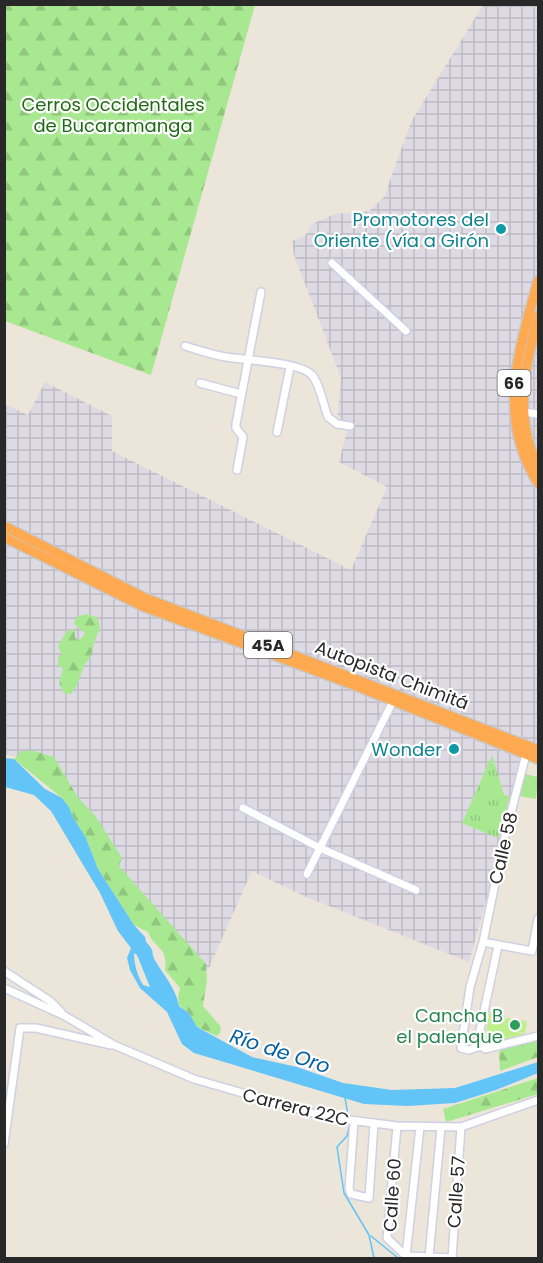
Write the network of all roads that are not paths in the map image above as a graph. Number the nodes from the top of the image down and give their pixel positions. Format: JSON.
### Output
{"nodes":[{"id":1,"x":332,"y":263,"type":"dead end"},
{"id":2,"x":538,"y":281,"type":"edge"},
{"id":3,"x":261,"y":292,"type":"dead end"},
{"id":4,"x":538,"y":316,"type":"edge"},
{"id":5,"x":406,"y":331,"type":"dead end"},
{"id":6,"x":535,"y":345,"type":"edge"},
{"id":7,"x":185,"y":346,"type":"dead end"},
{"id":8,"x":248,"y":359,"type":"junction"},
{"id":9,"x":290,"y":367,"type":"junction"},
{"id":10,"x":200,"y":383,"type":"dead end"},
{"id":11,"x":241,"y":394,"type":"junction"},
{"id":12,"x":524,"y":412,"type":"junction"},
{"id":13,"x":538,"y":414,"type":"edge"},
{"id":14,"x":350,"y":426,"type":"dead end"},
{"id":15,"x":277,"y":432,"type":"dead end"},
{"id":16,"x":538,"y":467,"type":"edge"},
{"id":17,"x":237,"y":470,"type":"dead end"},
{"id":18,"x":538,"y":483,"type":"edge"},
{"id":19,"x":4,"y":526,"type":"edge"},
{"id":20,"x":4,"y":537,"type":"edge"},
{"id":21,"x":393,"y":701,"type":"junction"},
{"id":22,"x":538,"y":750,"type":"edge"},
{"id":23,"x":526,"y":754,"type":"junction"},
{"id":24,"x":538,"y":759,"type":"edge"},
{"id":25,"x":243,"y":808,"type":"dead end"},
{"id":26,"x":320,"y":848,"type":"junction"},
{"id":27,"x":307,"y":874,"type":"dead end"},
{"id":28,"x":416,"y":890,"type":"dead end"},
{"id":29,"x":538,"y":919,"type":"edge"},
{"id":30,"x":483,"y":942,"type":"junction"},
{"id":31,"x":498,"y":946,"type":"junction"},
{"id":32,"x":4,"y":971,"type":"edge"},
{"id":33,"x":4,"y":988,"type":"edge"},
{"id":34,"x":65,"y":1016,"type":"junction"},
{"id":35,"x":538,"y":1036,"type":"edge"},
{"id":36,"x":114,"y":1046,"type":"junction"},
{"id":37,"x":483,"y":1048,"type":"junction"},
{"id":38,"x":538,"y":1100,"type":"edge"},
{"id":39,"x":354,"y":1122,"type":"junction"},
{"id":40,"x":375,"y":1124,"type":"junction"},
{"id":41,"x":397,"y":1126,"type":"junction"},
{"id":42,"x":420,"y":1127,"type":"junction"},
{"id":43,"x":461,"y":1127,"type":"junction"},
{"id":44,"x":441,"y":1128,"type":"junction"},
{"id":45,"x":4,"y":1144,"type":"edge"},
{"id":46,"x":406,"y":1256,"type":"junction"},
{"id":47,"x":429,"y":1257,"type":"junction"},
{"id":48,"x":452,"y":1258,"type":"edge"}],
"edges":[{"from":1,"to":5,"type":"street"},
{"from":2,"to":18,"type":"highway","number":"66"},
{"from":3,"to":8,"type":"street"},
{"from":4,"to":6,"type":"highway","number":"66"},
{"from":6,"to":12,"type":"highway","number":"66"},
{"from":7,"to":8,"type":"street"},
{"from":8,"to":9,"type":"street"},
{"from":8,"to":11,"type":"street"},
{"from":9,"to":14,"type":"street"},
{"from":9,"to":15,"type":"street"},
{"from":10,"to":11,"type":"street"},
{"from":11,"to":17,"type":"street"},
{"from":12,"to":13,"type":"street"},
{"from":12,"to":16,"type":"highway","number":"66"},
{"from":19,"to":22,"type":"highway","name":"Autopista Chimitá","number":"45A"},
{"from":20,"to":21,"type":"highway","name":"Autopista Chimitá","number":"45A"},
{"from":21,"to":23,"type":"highway","name":"Autopista Chimitá","number":"45A"},
{"from":21,"to":26,"type":"street"},
{"from":23,"to":24,"type":"highway","name":"Autopista Chimitá","number":"45A"},
{"from":23,"to":30,"type":"street","name":"Calle 58"},
{"from":25,"to":26,"type":"street"},
{"from":26,"to":27,"type":"street"},
{"from":26,"to":28,"type":"street"},
{"from":29,"to":31,"type":"street"},
{"from":30,"to":31,"type":"street"},
{"from":30,"to":37,"type":"street","name":"Calle 58"},
{"from":31,"to":37,"type":"street"},
{"from":32,"to":34,"type":"street","name":"Carrera 22C"},
{"from":33,"to":34,"type":"street","name":"Carrera 22C"},
{"from":34,"to":36,"type":"street","name":"Carrera 22C"},
{"from":35,"to":37,"type":"street"},
{"from":36,"to":39,"type":"street","name":"Carrera 22C"},
{"from":36,"to":45,"type":"street"},
{"from":38,"to":43,"type":"street","name":"Carrera 22C"},
{"from":39,"to":40,"type":"street","name":"Carrera 22C"},
{"from":39,"to":40,"type":"street"},
{"from":40,"to":41,"type":"street","name":"Carrera 22C"},
{"from":41,"to":42,"type":"street","name":"Carrera 22C"},
{"from":41,"to":46,"type":"street","name":"Calle 60"},
{"from":42,"to":44,"type":"street","name":"Carrera 22C"},
{"from":42,"to":46,"type":"street"},
{"from":43,"to":44,"type":"street","name":"Carrera 22C"},
{"from":43,"to":48,"type":"street","name":"Calle 57"},
{"from":44,"to":47,"type":"street"},
{"from":46,"to":47,"type":"street"},
{"from":47,"to":48,"type":"street"}]}
